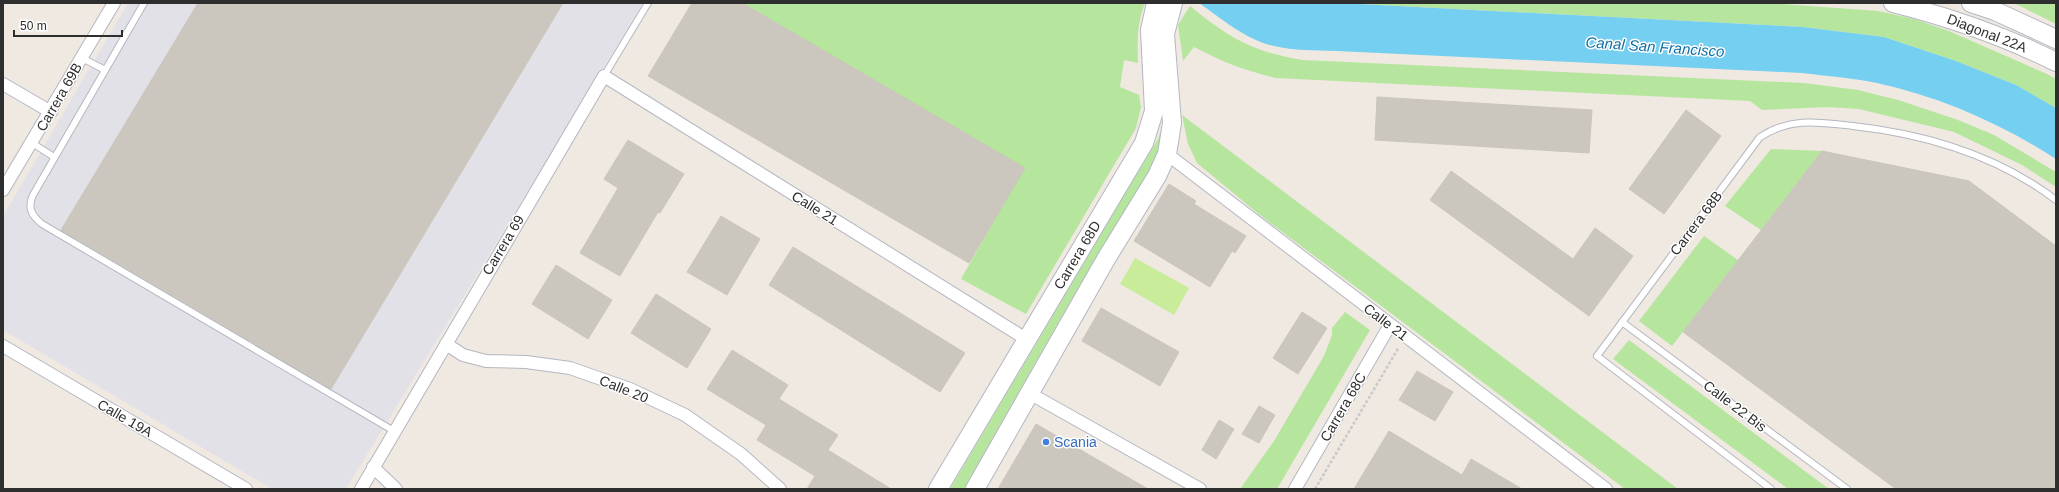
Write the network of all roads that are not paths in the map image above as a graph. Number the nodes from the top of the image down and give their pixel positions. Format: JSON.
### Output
{"nodes":[{"id":1,"x":114,"y":3,"type":"edge"},
{"id":2,"x":144,"y":3,"type":"edge"},
{"id":3,"x":648,"y":3,"type":"edge"},
{"id":4,"x":1156,"y":3,"type":"edge"},
{"id":5,"x":1173,"y":3,"type":"edge"},
{"id":6,"x":1893,"y":3,"type":"edge"},
{"id":7,"x":1971,"y":3,"type":"edge"},
{"id":8,"x":2056,"y":39,"type":"edge"},
{"id":9,"x":82,"y":58,"type":"junction"},
{"id":10,"x":2056,"y":62,"type":"edge"},
{"id":11,"x":105,"y":70,"type":"junction"},
{"id":12,"x":604,"y":76,"type":"junction"},
{"id":13,"x":3,"y":84,"type":"edge"},
{"id":14,"x":51,"y":112,"type":"junction"},
{"id":15,"x":32,"y":143,"type":"junction"},
{"id":16,"x":1167,"y":154,"type":"junction"},
{"id":17,"x":54,"y":157,"type":"junction"},
{"id":18,"x":3,"y":190,"type":"edge"},
{"id":19,"x":2056,"y":200,"type":"edge"},
{"id":20,"x":1622,"y":322,"type":"junction"},
{"id":21,"x":1390,"y":325,"type":"junction"},
{"id":22,"x":1026,"y":340,"type":"junction"},
{"id":23,"x":446,"y":344,"type":"junction"},
{"id":24,"x":3,"y":346,"type":"edge"},
{"id":25,"x":1029,"y":393,"type":"junction"},
{"id":26,"x":394,"y":431,"type":"junction"},
{"id":27,"x":373,"y":467,"type":"junction"},
{"id":28,"x":246,"y":489,"type":"edge"},
{"id":29,"x":361,"y":489,"type":"edge"},
{"id":30,"x":396,"y":489,"type":"edge"},
{"id":31,"x":780,"y":489,"type":"edge"},
{"id":32,"x":938,"y":489,"type":"edge"},
{"id":33,"x":975,"y":489,"type":"edge"},
{"id":34,"x":1200,"y":489,"type":"edge"},
{"id":35,"x":1295,"y":489,"type":"edge"},
{"id":36,"x":1606,"y":489,"type":"edge"},
{"id":37,"x":1771,"y":489,"type":"edge"},
{"id":38,"x":1847,"y":489,"type":"edge"}],
"edges":[{"from":1,"to":9,"type":"street","name":"Carrera 69B"},
{"from":2,"to":11,"type":"lane"},
{"from":3,"to":12,"type":"lane","name":"Carrera 69"},
{"from":4,"to":22,"type":"main road","name":"Carrera 68D"},
{"from":5,"to":16,"type":"main road","name":"Carrera 68D"},
{"from":6,"to":10,"type":"main road","name":"Diagonal 22A"},
{"from":7,"to":8,"type":"main road","name":"Diagonal 22A"},
{"from":9,"to":11,"type":"lane"},
{"from":9,"to":14,"type":"street","name":"Carrera 69B"},
{"from":11,"to":17,"type":"lane"},
{"from":12,"to":22,"type":"street","name":"Calle 21"},
{"from":12,"to":23,"type":"street","name":"Carrera 69"},
{"from":13,"to":14,"type":"street"},
{"from":14,"to":15,"type":"street","name":"Carrera 69B"},
{"from":15,"to":17,"type":"lane"},
{"from":15,"to":18,"type":"street","name":"Carrera 69B"},
{"from":16,"to":21,"type":"street","name":"Calle 21"},
{"from":16,"to":25,"type":"main road","name":"Carrera 68D"},
{"from":17,"to":26,"type":"lane"},
{"from":19,"to":20,"type":"lane","name":"Carrera 68B"},
{"from":20,"to":37,"type":"lane","name":"Carrera 68B"},
{"from":20,"to":38,"type":"lane","name":"Calle 22 Bis"},
{"from":21,"to":35,"type":"street","name":"Carrera 68C"},
{"from":21,"to":36,"type":"street","name":"Calle 21"},
{"from":22,"to":32,"type":"main road","name":"Carrera 68D"},
{"from":23,"to":26,"type":"street","name":"Carrera 69"},
{"from":23,"to":31,"type":"street","name":"Calle 20"},
{"from":24,"to":28,"type":"street","name":"Calle 19A"},
{"from":25,"to":33,"type":"main road","name":"Carrera 68D"},
{"from":25,"to":34,"type":"street"},
{"from":26,"to":27,"type":"street","name":"Carrera 69"},
{"from":27,"to":29,"type":"street","name":"Carrera 69"},
{"from":27,"to":30,"type":"street"}]}
